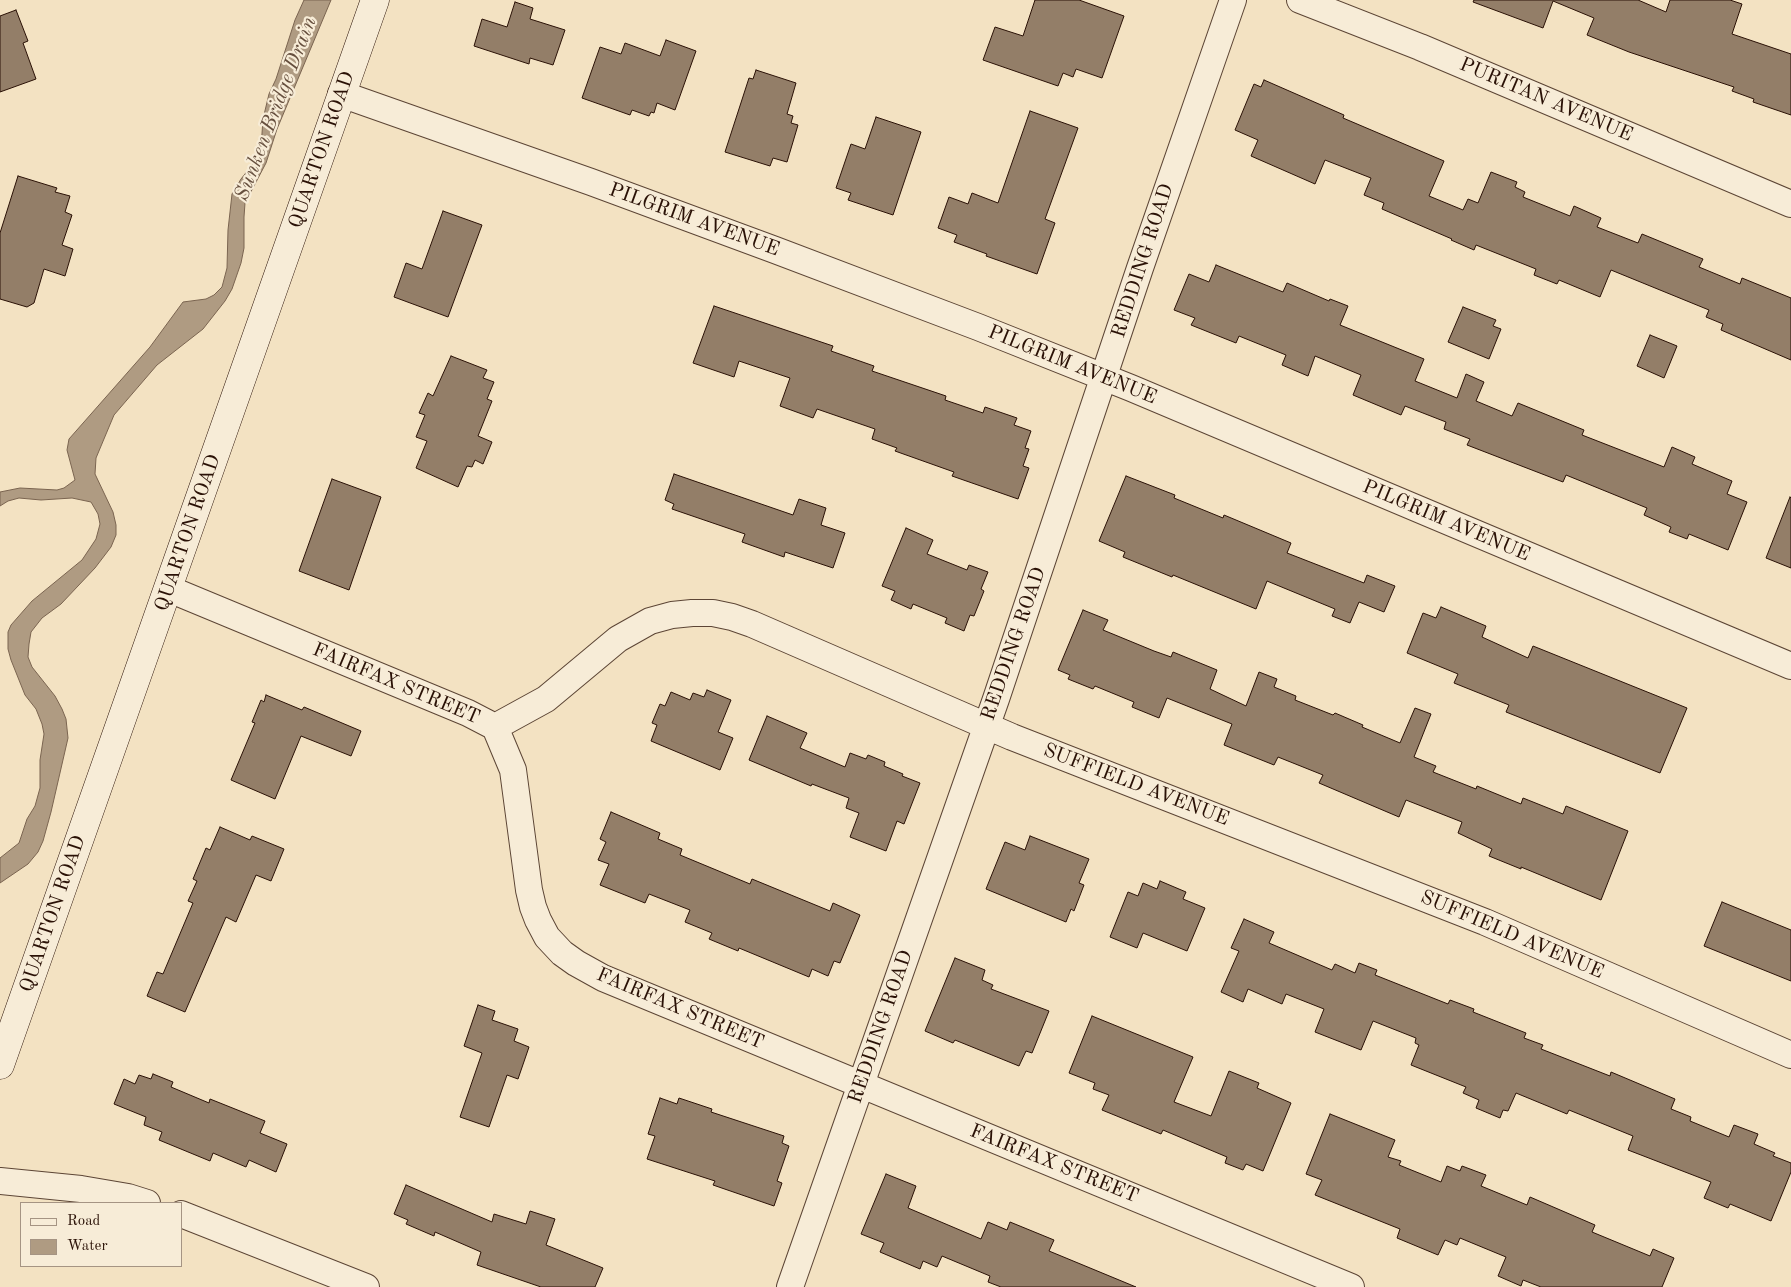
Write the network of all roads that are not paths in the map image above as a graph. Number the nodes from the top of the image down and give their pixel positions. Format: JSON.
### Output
{"nodes":[{"id":1,"x":375,"y":0,"type":"edge"},
{"id":2,"x":1233,"y":0,"type":"edge"},
{"id":3,"x":1300,"y":0,"type":"edge"},
{"id":4,"x":342,"y":94,"type":"junction"},
{"id":5,"x":1791,"y":204,"type":"edge"},
{"id":6,"x":1104,"y":378,"type":"junction"},
{"id":7,"x":169,"y":589,"type":"junction"},
{"id":8,"x":1791,"y":666,"type":"edge"},
{"id":9,"x":987,"y":725,"type":"junction"},
{"id":10,"x":496,"y":727,"type":"junction"},
{"id":11,"x":1791,"y":1056,"type":"edge"},
{"id":12,"x":0,"y":1065,"type":"edge"},
{"id":13,"x":861,"y":1085,"type":"junction"},
{"id":14,"x":0,"y":1181,"type":"edge"},
{"id":15,"x":144,"y":1202,"type":"edge"},
{"id":16,"x":182,"y":1214,"type":"edge"},
{"id":17,"x":366,"y":1287,"type":"edge"},
{"id":18,"x":790,"y":1287,"type":"edge"},
{"id":19,"x":1351,"y":1287,"type":"edge"}],
"edges":[{"from":1,"to":4,"type":"street","name":"QUARTON ROAD"},
{"from":2,"to":6,"type":"street","name":"REDDING ROAD"},
{"from":3,"to":5,"type":"street","name":"PURITAN AVENUE"},
{"from":4,"to":6,"type":"street","name":"PILGRIM AVENUE"},
{"from":4,"to":7,"type":"street","name":"QUARTON ROAD"},
{"from":6,"to":8,"type":"street","name":"PILGRIM AVENUE"},
{"from":6,"to":9,"type":"street","name":"REDDING ROAD"},
{"from":7,"to":10,"type":"street","name":"FAIRFAX STREET"},
{"from":7,"to":12,"type":"street","name":"QUARTON ROAD"},
{"from":9,"to":10,"type":"street","name":"SUFFIELD AVENUE"},
{"from":9,"to":11,"type":"street","name":"SUFFIELD AVENUE"},
{"from":9,"to":13,"type":"street","name":"REDDING ROAD"},
{"from":10,"to":13,"type":"street","name":"FAIRFAX STREET"},
{"from":13,"to":18,"type":"street","name":"REDDING ROAD"},
{"from":13,"to":19,"type":"street","name":"FAIRFAX STREET"},
{"from":14,"to":15,"type":"street"},
{"from":16,"to":17,"type":"street"}]}
